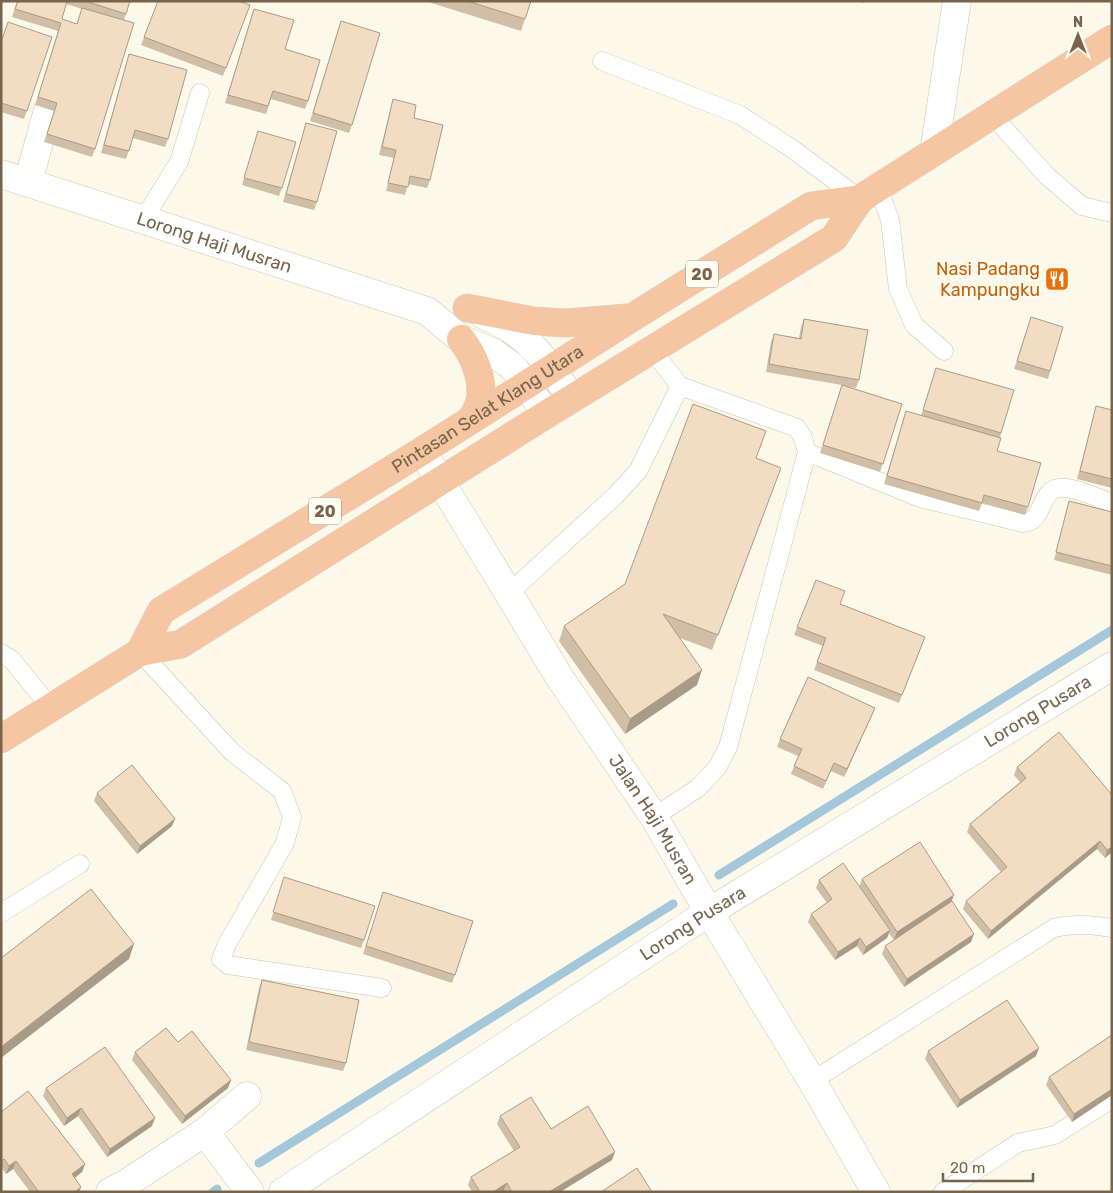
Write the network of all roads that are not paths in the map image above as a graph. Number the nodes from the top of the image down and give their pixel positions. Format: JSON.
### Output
{"nodes":[{"id":1,"x":957,"y":1,"type":"edge"},
{"id":2,"x":1112,"y":39,"type":"edge"},
{"id":3,"x":602,"y":61,"type":"dead end"},
{"id":4,"x":200,"y":93,"type":"dead end"},
{"id":5,"x":48,"y":110,"type":"edge"},
{"id":6,"x":992,"y":115,"type":"junction"},
{"id":7,"x":934,"y":152,"type":"junction"},
{"id":8,"x":1,"y":174,"type":"edge"},
{"id":9,"x":28,"y":182,"type":"junction"},
{"id":10,"x":869,"y":193,"type":"junction"},
{"id":11,"x":1112,"y":213,"type":"edge"},
{"id":12,"x":143,"y":220,"type":"junction"},
{"id":13,"x":467,"y":308,"type":"junction"},
{"id":14,"x":427,"y":311,"type":"junction"},
{"id":15,"x":633,"y":317,"type":"junction"},
{"id":16,"x":461,"y":339,"type":"junction"},
{"id":17,"x":651,"y":349,"type":"junction"},
{"id":18,"x":944,"y":351,"type":"dead end"},
{"id":19,"x":552,"y":369,"type":"junction"},
{"id":20,"x":527,"y":384,"type":"junction"},
{"id":21,"x":680,"y":386,"type":"junction"},
{"id":22,"x":572,"y":399,"type":"junction"},
{"id":23,"x":547,"y":414,"type":"junction"},
{"id":24,"x":472,"y":419,"type":"junction"},
{"id":25,"x":422,"y":451,"type":"junction"},
{"id":26,"x":807,"y":452,"type":"junction"},
{"id":27,"x":441,"y":481,"type":"junction"},
{"id":28,"x":1112,"y":503,"type":"edge"},
{"id":29,"x":508,"y":594,"type":"junction"},
{"id":30,"x":140,"y":652,"type":"junction"},
{"id":31,"x":1,"y":653,"type":"edge"},
{"id":32,"x":1112,"y":666,"type":"edge"},
{"id":33,"x":51,"y":708,"type":"junction"},
{"id":34,"x":1,"y":740,"type":"edge"},
{"id":35,"x":654,"y":816,"type":"junction"},
{"id":36,"x":80,"y":864,"type":"dead end"},
{"id":37,"x":709,"y":912,"type":"junction"},
{"id":38,"x":1,"y":913,"type":"edge"},
{"id":39,"x":1112,"y":928,"type":"edge"},
{"id":40,"x":382,"y":988,"type":"dead end"},
{"id":41,"x":812,"y":1081,"type":"junction"},
{"id":42,"x":247,"y":1096,"type":"dead end"},
{"id":43,"x":1112,"y":1100,"type":"edge"},
{"id":44,"x":206,"y":1132,"type":"junction"},
{"id":45,"x":289,"y":1190,"type":"edge"},
{"id":46,"x":110,"y":1192,"type":"edge"},
{"id":47,"x":250,"y":1192,"type":"edge"},
{"id":48,"x":876,"y":1192,"type":"edge"},
{"id":49,"x":943,"y":1192,"type":"edge"}],
"edges":[{"from":1,"to":7,"type":"street"},
{"from":2,"to":6,"type":"highway","name":"Pintasan Selat Klang Utara","number":"20"},
{"from":3,"to":10,"type":"lane"},
{"from":4,"to":12,"type":"lane"},
{"from":5,"to":9,"type":"street"},
{"from":6,"to":7,"type":"highway","name":"Pintasan Selat Klang Utara","number":"20"},
{"from":6,"to":11,"type":"lane"},
{"from":7,"to":10,"type":"highway","name":"Pintasan Selat Klang Utara","number":"20"},
{"from":8,"to":9,"type":"street","name":"Lorong Haji Musran"},
{"from":9,"to":12,"type":"street","name":"Lorong Haji Musran"},
{"from":10,"to":15,"type":"highway","name":"Pintasan Selat Klang Utara","number":"20"},
{"from":10,"to":17,"type":"highway","name":"Pintasan Selat Klang Utara","number":"20"},
{"from":10,"to":18,"type":"lane"},
{"from":12,"to":14,"type":"street","name":"Lorong Haji Musran"},
{"from":13,"to":14,"type":"street","name":"Lorong Haji Musran"},
{"from":13,"to":15,"type":"highway"},
{"from":13,"to":19,"type":"street","name":"Lorong Haji Musran"},
{"from":14,"to":16,"type":"street","name":"Lorong Haji Musran"},
{"from":15,"to":19,"type":"highway","name":"Pintasan Selat Klang Utara","number":"20"},
{"from":16,"to":20,"type":"street","name":"Lorong Haji Musran"},
{"from":16,"to":24,"type":"highway"},
{"from":17,"to":21,"type":"lane"},
{"from":17,"to":22,"type":"highway","name":"Pintasan Selat Klang Utara","number":"20"},
{"from":19,"to":20,"type":"highway","name":"Pintasan Selat Klang Utara","number":"20"},
{"from":19,"to":22,"type":"street","name":"Lorong Haji Musran"},
{"from":20,"to":23,"type":"street","name":"Lorong Haji Musran"},
{"from":20,"to":24,"type":"highway","name":"Pintasan Selat Klang Utara","number":"20"},
{"from":21,"to":26,"type":"lane"},
{"from":21,"to":29,"type":"lane"},
{"from":22,"to":23,"type":"highway","name":"Pintasan Selat Klang Utara","number":"20"},
{"from":23,"to":27,"type":"highway","name":"Pintasan Selat Klang Utara","number":"20"},
{"from":24,"to":25,"type":"highway","name":"Pintasan Selat Klang Utara","number":"20"},
{"from":25,"to":27,"type":"street","name":"Jalan Haji Musran"},
{"from":25,"to":30,"type":"highway","name":"Pintasan Selat Klang Utara","number":"20"},
{"from":26,"to":28,"type":"lane"},
{"from":26,"to":35,"type":"lane"},
{"from":27,"to":29,"type":"street","name":"Jalan Haji Musran"},
{"from":27,"to":30,"type":"highway","name":"Pintasan Selat Klang Utara","number":"20"},
{"from":29,"to":35,"type":"street","name":"Jalan Haji Musran"},
{"from":30,"to":33,"type":"highway","name":"Pintasan Selat Klang Utara","number":"20"},
{"from":30,"to":40,"type":"lane"},
{"from":31,"to":33,"type":"lane"},
{"from":32,"to":37,"type":"street","name":"Lorong Pusara"},
{"from":33,"to":34,"type":"highway","name":"Pintasan Selat Klang Utara","number":"20"},
{"from":35,"to":37,"type":"street","name":"Jalan Haji Musran"},
{"from":36,"to":38,"type":"lane"},
{"from":37,"to":41,"type":"street","name":"Jalan Haji Musran"},
{"from":37,"to":45,"type":"street","name":"Lorong Pusara"},
{"from":39,"to":41,"type":"lane"},
{"from":41,"to":48,"type":"street","name":"Jalan Haji Musran"},
{"from":42,"to":44,"type":"street"},
{"from":43,"to":49,"type":"lane"},
{"from":44,"to":46,"type":"street"},
{"from":44,"to":47,"type":"street"}]}
